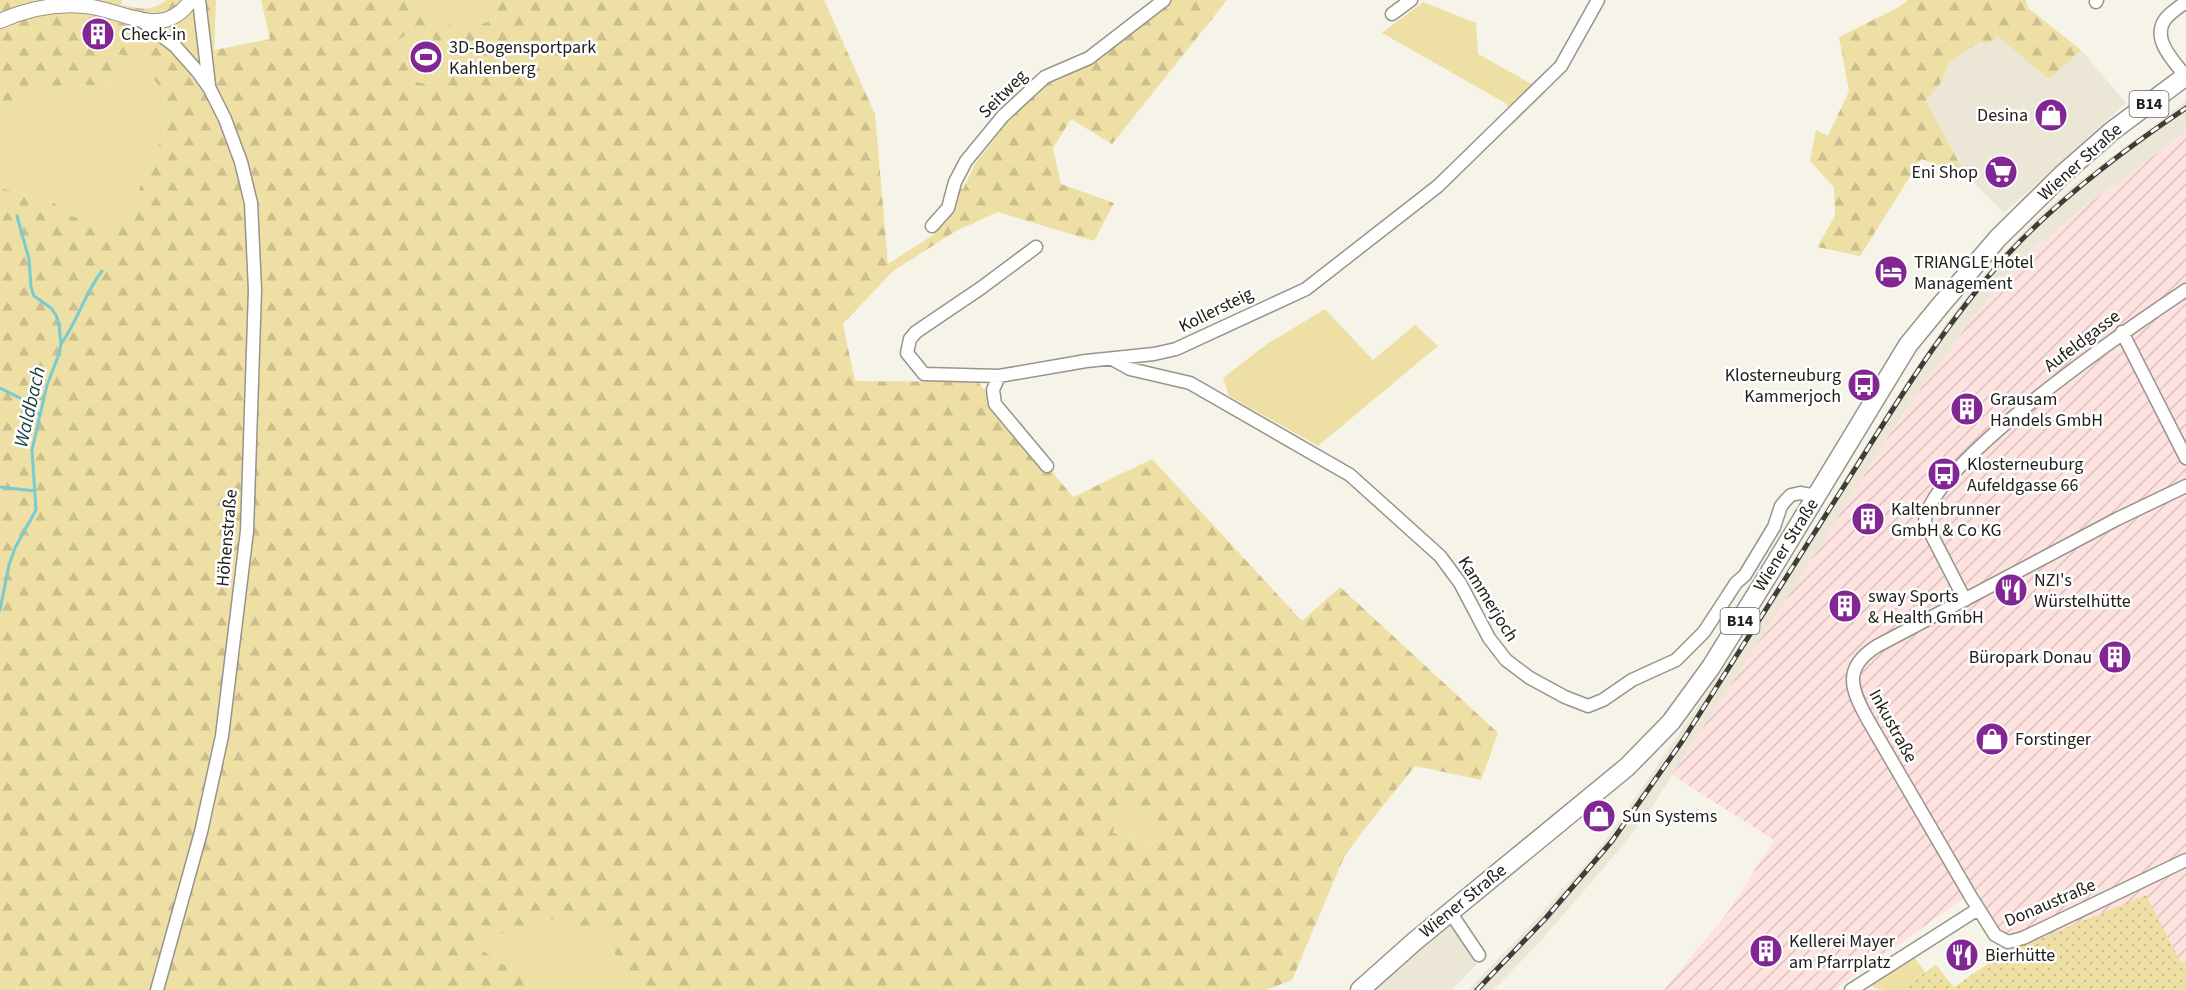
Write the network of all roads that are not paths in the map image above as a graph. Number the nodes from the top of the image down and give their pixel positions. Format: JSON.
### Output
{"nodes":[{"id":1,"x":191,"y":0,"type":"edge"},
{"id":2,"x":199,"y":0,"type":"edge"},
{"id":3,"x":1164,"y":0,"type":"edge"},
{"id":4,"x":1411,"y":0,"type":"edge"},
{"id":5,"x":1598,"y":0,"type":"edge"},
{"id":6,"x":2186,"y":2,"type":"edge"},
{"id":7,"x":1392,"y":14,"type":"dead end"},
{"id":8,"x":0,"y":21,"type":"edge"},
{"id":9,"x":142,"y":21,"type":"junction"},
{"id":10,"x":2186,"y":76,"type":"edge"},
{"id":11,"x":210,"y":89,"type":"junction"},
{"id":12,"x":932,"y":226,"type":"dead end"},
{"id":13,"x":1036,"y":247,"type":"dead end"},
{"id":14,"x":2186,"y":290,"type":"edge"},
{"id":15,"x":2122,"y":332,"type":"junction"},
{"id":16,"x":1112,"y":359,"type":"junction"},
{"id":17,"x":999,"y":376,"type":"junction"},
{"id":18,"x":2186,"y":458,"type":"edge"},
{"id":19,"x":1047,"y":466,"type":"dead end"},
{"id":20,"x":2186,"y":486,"type":"edge"},
{"id":21,"x":1817,"y":496,"type":"junction"},
{"id":22,"x":1965,"y":600,"type":"junction"},
{"id":23,"x":2186,"y":860,"type":"edge"},
{"id":24,"x":1978,"y":909,"type":"junction"},
{"id":25,"x":1450,"y":912,"type":"junction"},
{"id":26,"x":1479,"y":956,"type":"dead end"},
{"id":27,"x":157,"y":990,"type":"edge"},
{"id":28,"x":1360,"y":990,"type":"edge"},
{"id":29,"x":1851,"y":990,"type":"edge"}],
"edges":[{"from":1,"to":9,"type":"street","name":"Höhenstraße"},
{"from":2,"to":11,"type":"street","name":"Höhenstraße"},
{"from":3,"to":12,"type":"street","name":"Seitweg"},
{"from":4,"to":7,"type":"street"},
{"from":5,"to":16,"type":"street","name":"Kollersteig"},
{"from":6,"to":10,"type":"street"},
{"from":8,"to":9,"type":"street","name":"Höhenstraße"},
{"from":9,"to":11,"type":"street","name":"Höhenstraße"},
{"from":10,"to":21,"type":"main road","name":"Wiener Straße","number":"B14"},
{"from":11,"to":27,"type":"street","name":"Höhenstraße"},
{"from":13,"to":17,"type":"street","name":"Kollersteig"},
{"from":14,"to":15,"type":"street","name":"Aufeldgasse"},
{"from":15,"to":18,"type":"street"},
{"from":15,"to":22,"type":"street","name":"Aufeldgasse"},
{"from":16,"to":17,"type":"street","name":"Kollersteig"},
{"from":16,"to":21,"type":"street","name":"Kammerjoch"},
{"from":17,"to":19,"type":"street"},
{"from":20,"to":22,"type":"street","name":"Inkustraße"},
{"from":21,"to":25,"type":"main road","name":"Wiener Straße","number":"B14"},
{"from":22,"to":24,"type":"street","name":"Inkustraße"},
{"from":23,"to":24,"type":"street","name":"Donaustraße"},
{"from":24,"to":29,"type":"street","name":"Donaustraße"},
{"from":25,"to":26,"type":"street"},
{"from":25,"to":28,"type":"main road","name":"Wiener Straße","number":"B14"}]}
